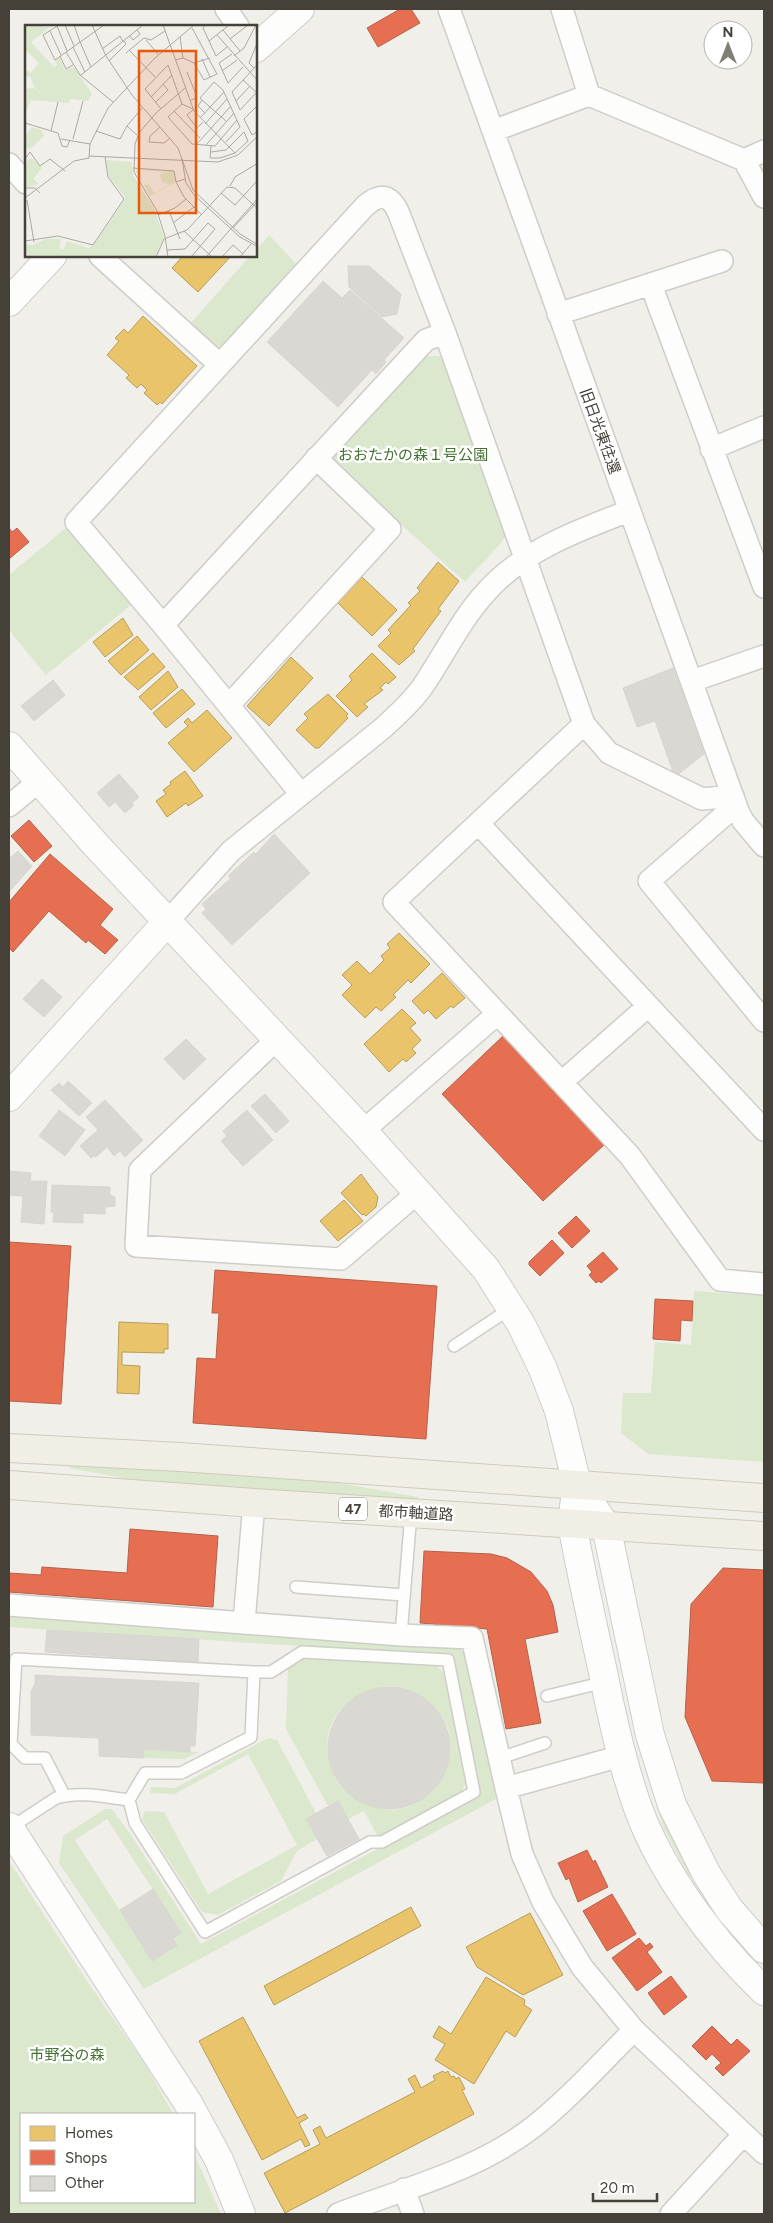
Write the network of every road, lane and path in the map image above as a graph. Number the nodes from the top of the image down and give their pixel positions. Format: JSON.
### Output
{"nodes":[{"id":1,"x":226,"y":9,"type":"edge"},
{"id":2,"x":300,"y":9,"type":"edge"},
{"id":3,"x":449,"y":9,"type":"edge"},
{"id":4,"x":562,"y":9,"type":"edge"},
{"id":5,"x":237,"y":25,"type":"edge"},
{"id":6,"x":258,"y":45,"type":"edge"},
{"id":7,"x":590,"y":95,"type":"junction"},
{"id":8,"x":493,"y":131,"type":"junction"},
{"id":9,"x":764,"y":151,"type":"edge"},
{"id":10,"x":744,"y":160,"type":"junction"},
{"id":11,"x":9,"y":164,"type":"edge"},
{"id":12,"x":25,"y":182,"type":"edge"},
{"id":13,"x":764,"y":197,"type":"edge"},
{"id":14,"x":50,"y":258,"type":"edge"},
{"id":15,"x":102,"y":258,"type":"edge"},
{"id":16,"x":722,"y":261,"type":"dead end"},
{"id":17,"x":651,"y":285,"type":"junction"},
{"id":18,"x":9,"y":302,"type":"edge"},
{"id":19,"x":558,"y":314,"type":"junction"},
{"id":20,"x":445,"y":333,"type":"junction"},
{"id":21,"x":219,"y":364,"type":"junction"},
{"id":22,"x":764,"y":427,"type":"edge"},
{"id":23,"x":711,"y":449,"type":"junction"},
{"id":24,"x":316,"y":458,"type":"junction"},
{"id":25,"x":629,"y":511,"type":"junction"},
{"id":26,"x":525,"y":560,"type":"junction"},
{"id":27,"x":764,"y":587,"type":"edge"},
{"id":28,"x":163,"y":625,"type":"junction"},
{"id":29,"x":764,"y":656,"type":"edge"},
{"id":30,"x":692,"y":681,"type":"junction"},
{"id":31,"x":229,"y":705,"type":"junction"},
{"id":32,"x":584,"y":724,"type":"junction"},
{"id":33,"x":9,"y":746,"type":"edge"},
{"id":34,"x":38,"y":782,"type":"junction"},
{"id":35,"x":301,"y":794,"type":"junction"},
{"id":36,"x":735,"y":801,"type":"junction"},
{"id":37,"x":9,"y":806,"type":"edge"},
{"id":38,"x":479,"y":824,"type":"junction"},
{"id":39,"x":764,"y":846,"type":"edge"},
{"id":40,"x":168,"y":921,"type":"junction"},
{"id":41,"x":647,"y":1006,"type":"junction"},
{"id":42,"x":497,"y":1014,"type":"junction"},
{"id":43,"x":764,"y":1021,"type":"edge"},
{"id":44,"x":276,"y":1040,"type":"junction"},
{"id":45,"x":562,"y":1082,"type":"junction"},
{"id":46,"x":9,"y":1097,"type":"edge"},
{"id":47,"x":764,"y":1130,"type":"edge"},
{"id":48,"x":363,"y":1131,"type":"junction"},
{"id":49,"x":417,"y":1193,"type":"junction"},
{"id":50,"x":764,"y":1284,"type":"edge"},
{"id":51,"x":511,"y":1308,"type":"junction"},
{"id":52,"x":454,"y":1346,"type":"dead end"},
{"id":53,"x":9,"y":1448,"type":"edge"},
{"id":54,"x":577,"y":1484,"type":"junction"},
{"id":55,"x":9,"y":1485,"type":"edge"},
{"id":56,"x":764,"y":1498,"type":"edge"},
{"id":57,"x":254,"y":1503,"type":"junction"},
{"id":58,"x":411,"y":1513,"type":"junction"},
{"id":59,"x":572,"y":1523,"type":"junction"},
{"id":60,"x":606,"y":1526,"type":"junction"},
{"id":61,"x":764,"y":1536,"type":"edge"},
{"id":62,"x":296,"y":1587,"type":"dead end"},
{"id":63,"x":404,"y":1594,"type":"junction"},
{"id":64,"x":9,"y":1605,"type":"edge"},
{"id":65,"x":244,"y":1622,"type":"junction"},
{"id":66,"x":401,"y":1635,"type":"junction"},
{"id":67,"x":254,"y":1672,"type":"junction"},
{"id":68,"x":605,"y":1682,"type":"junction"},
{"id":69,"x":547,"y":1696,"type":"dead end"},
{"id":70,"x":545,"y":1742,"type":"dead end"},
{"id":71,"x":620,"y":1756,"type":"junction"},
{"id":72,"x":500,"y":1758,"type":"junction"},
{"id":73,"x":506,"y":1788,"type":"junction"},
{"id":74,"x":64,"y":1796,"type":"junction"},
{"id":75,"x":129,"y":1800,"type":"junction"},
{"id":76,"x":9,"y":1828,"type":"edge"},
{"id":77,"x":764,"y":1949,"type":"edge"},
{"id":78,"x":764,"y":1991,"type":"edge"},
{"id":79,"x":634,"y":2030,"type":"junction"},
{"id":80,"x":193,"y":2113,"type":"edge"},
{"id":81,"x":195,"y":2116,"type":"edge"},
{"id":82,"x":744,"y":2134,"type":"junction"},
{"id":83,"x":764,"y":2153,"type":"edge"},
{"id":84,"x":404,"y":2189,"type":"junction"},
{"id":85,"x":241,"y":2214,"type":"edge"},
{"id":86,"x":338,"y":2214,"type":"edge"},
{"id":87,"x":413,"y":2214,"type":"edge"},
{"id":88,"x":671,"y":2214,"type":"edge"}],
"edges":[{"from":1,"to":5,"type":"street"},
{"from":2,"to":6,"type":"street"},
{"from":3,"to":8,"type":"street","name":"旧日光東往還"},
{"from":4,"to":7,"type":"street"},
{"from":7,"to":8,"type":"street"},
{"from":7,"to":10,"type":"street"},
{"from":8,"to":19,"type":"street","name":"旧日光東往還"},
{"from":9,"to":10,"type":"street"},
{"from":10,"to":13,"type":"street"},
{"from":11,"to":12,"type":"street"},
{"from":14,"to":18,"type":"street"},
{"from":15,"to":21,"type":"street"},
{"from":16,"to":17,"type":"street"},
{"from":17,"to":19,"type":"street"},
{"from":17,"to":23,"type":"street"},
{"from":19,"to":25,"type":"street","name":"旧日光東往還"},
{"from":20,"to":21,"type":"street"},
{"from":20,"to":24,"type":"street"},
{"from":20,"to":26,"type":"street"},
{"from":21,"to":28,"type":"street"},
{"from":22,"to":23,"type":"street"},
{"from":23,"to":27,"type":"street"},
{"from":24,"to":28,"type":"street"},
{"from":24,"to":31,"type":"street"},
{"from":25,"to":26,"type":"street"},
{"from":25,"to":30,"type":"street","name":"旧日光東往還"},
{"from":26,"to":32,"type":"street"},
{"from":26,"to":35,"type":"street"},
{"from":28,"to":31,"type":"street"},
{"from":29,"to":30,"type":"street"},
{"from":30,"to":36,"type":"street","name":"旧日光東往還"},
{"from":31,"to":35,"type":"street"},
{"from":32,"to":36,"type":"street"},
{"from":32,"to":38,"type":"street"},
{"from":33,"to":34,"type":"street"},
{"from":34,"to":37,"type":"street"},
{"from":34,"to":40,"type":"street"},
{"from":35,"to":40,"type":"street"},
{"from":36,"to":39,"type":"street","name":"旧日光東往還"},
{"from":36,"to":43,"type":"street"},
{"from":38,"to":41,"type":"street"},
{"from":38,"to":42,"type":"street"},
{"from":40,"to":44,"type":"street"},
{"from":40,"to":46,"type":"street"},
{"from":41,"to":45,"type":"street"},
{"from":41,"to":47,"type":"street"},
{"from":42,"to":45,"type":"street"},
{"from":42,"to":48,"type":"street"},
{"from":44,"to":48,"type":"street"},
{"from":44,"to":49,"type":"street"},
{"from":45,"to":50,"type":"street"},
{"from":48,"to":49,"type":"street"},
{"from":49,"to":51,"type":"street"},
{"from":51,"to":52,"type":"lane"},
{"from":51,"to":54,"type":"street"},
{"from":53,"to":54,"type":"main road"},
{"from":54,"to":56,"type":"main road"},
{"from":54,"to":59,"type":"street"},
{"from":54,"to":60,"type":"street"},
{"from":55,"to":57,"type":"main road","name":"都市軸道路","number":"47"},
{"from":57,"to":58,"type":"main road","name":"都市軸道路","number":"47"},
{"from":57,"to":65,"type":"street"},
{"from":58,"to":59,"type":"main road","name":"都市軸道路","number":"47"},
{"from":58,"to":63,"type":"lane"},
{"from":59,"to":60,"type":"main road","name":"都市軸道路","number":"47"},
{"from":59,"to":68,"type":"street"},
{"from":60,"to":61,"type":"main road","name":"都市軸道路","number":"47"},
{"from":60,"to":77,"type":"street"},
{"from":62,"to":63,"type":"lane"},
{"from":63,"to":66,"type":"lane"},
{"from":64,"to":65,"type":"street"},
{"from":65,"to":66,"type":"street"},
{"from":66,"to":72,"type":"street"},
{"from":67,"to":74,"type":"lane"},
{"from":67,"to":75,"type":"lane"},
{"from":67,"to":75,"type":"lane"},
{"from":68,"to":69,"type":"lane"},
{"from":68,"to":71,"type":"street"},
{"from":70,"to":72,"type":"lane"},
{"from":71,"to":73,"type":"street"},
{"from":71,"to":78,"type":"street"},
{"from":72,"to":73,"type":"street"},
{"from":73,"to":79,"type":"street"},
{"from":74,"to":75,"type":"lane"},
{"from":74,"to":76,"type":"lane"},
{"from":76,"to":80,"type":"street"},
{"from":79,"to":82,"type":"street"},
{"from":79,"to":84,"type":"street"},
{"from":81,"to":85,"type":"street"},
{"from":82,"to":83,"type":"street"},
{"from":82,"to":88,"type":"street"},
{"from":84,"to":86,"type":"street"},
{"from":84,"to":87,"type":"street"}]}
